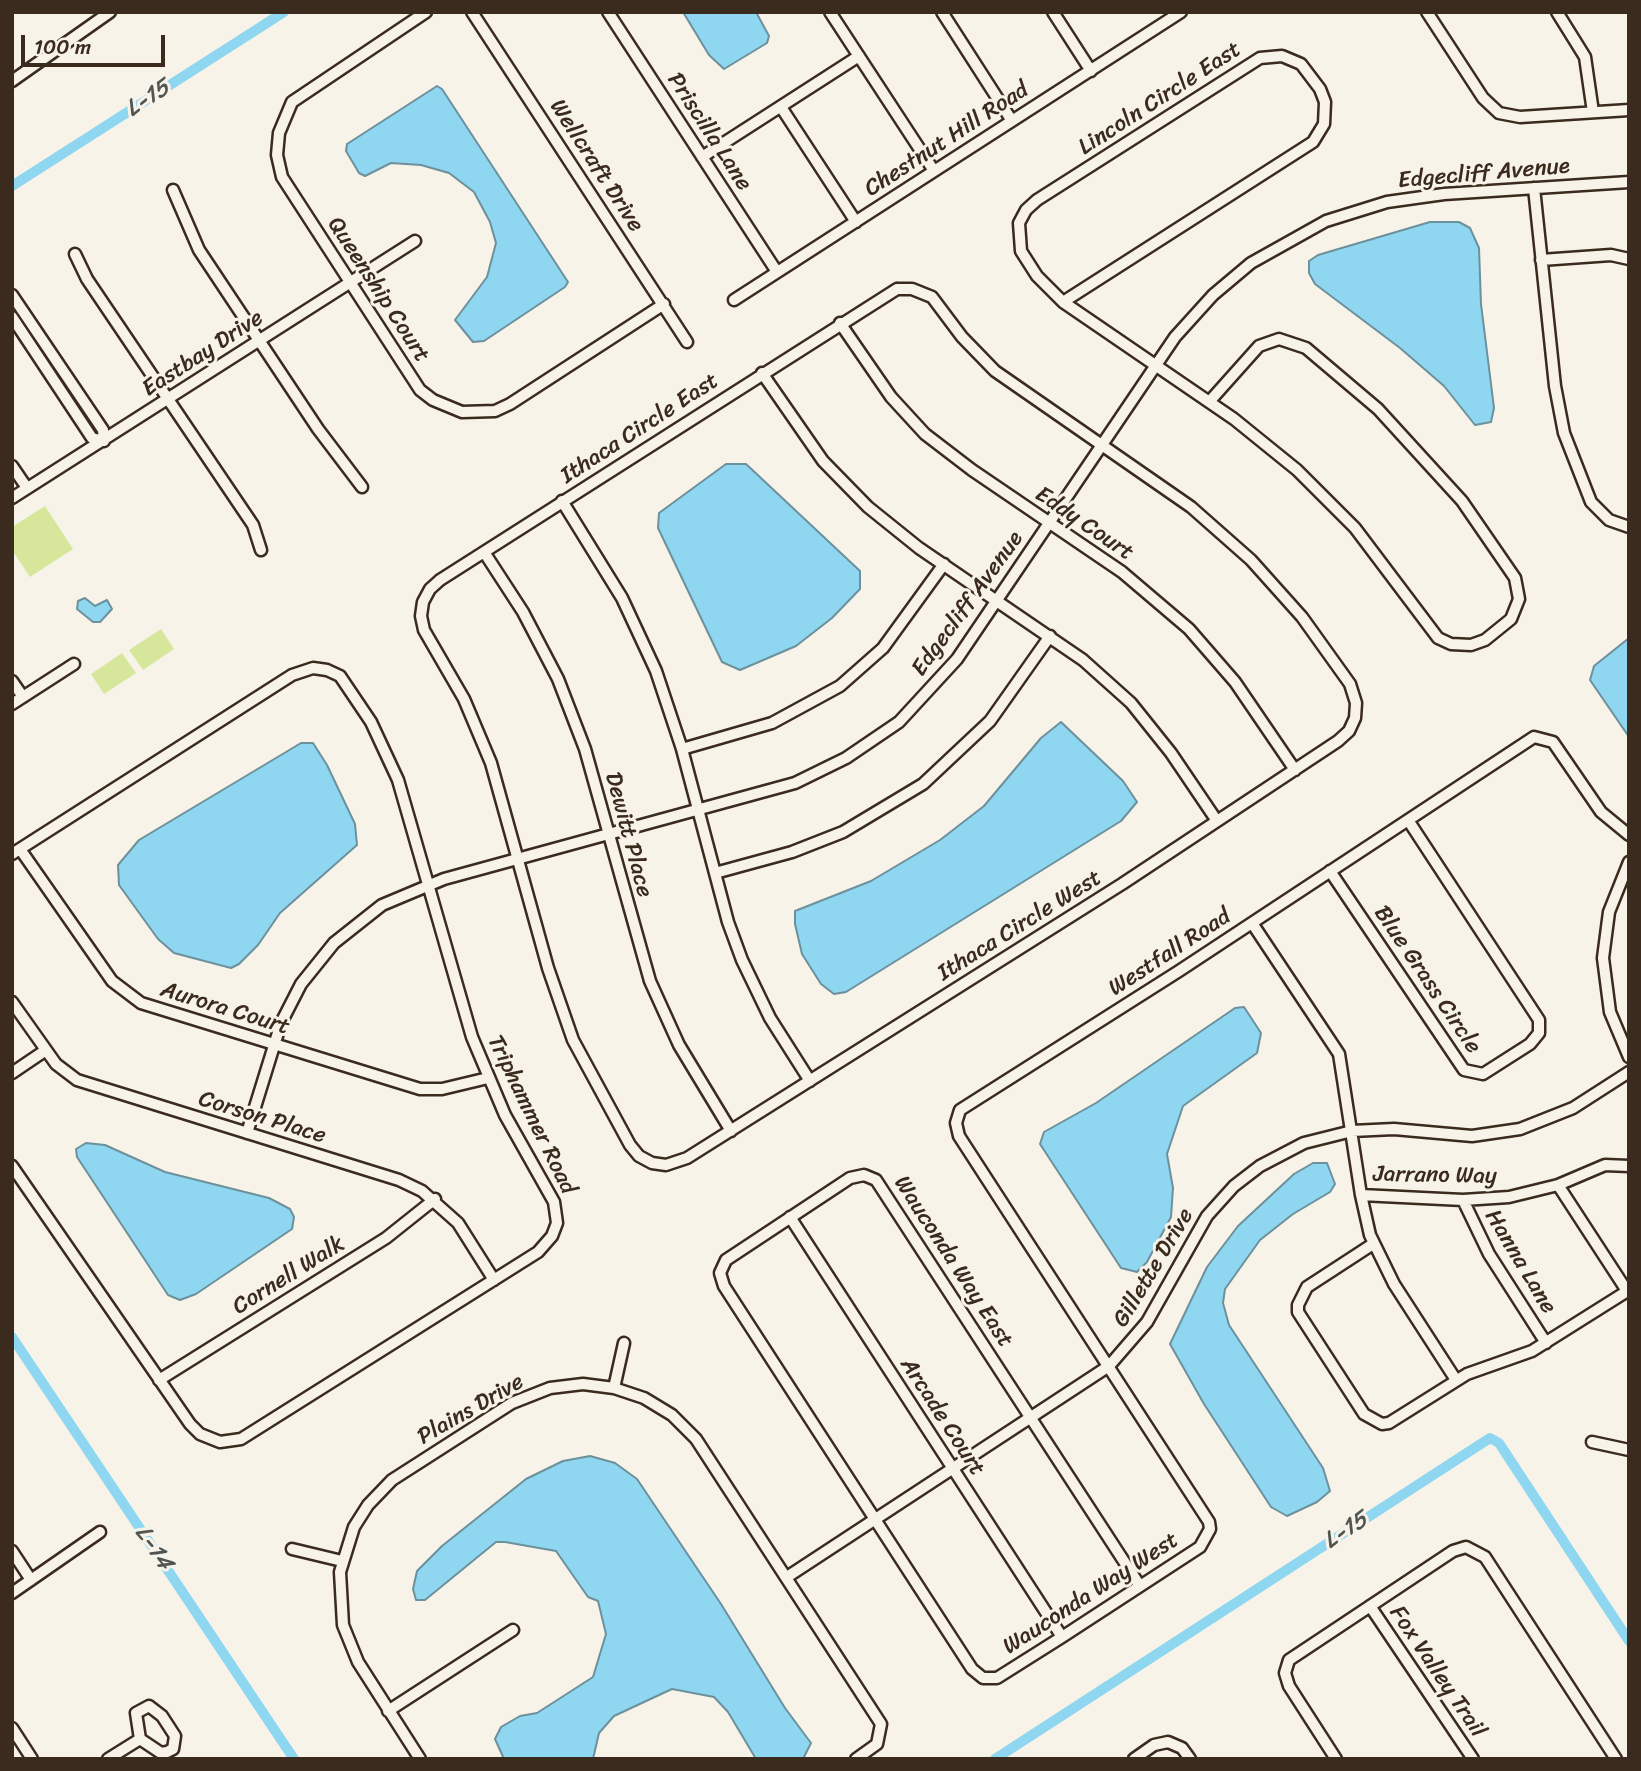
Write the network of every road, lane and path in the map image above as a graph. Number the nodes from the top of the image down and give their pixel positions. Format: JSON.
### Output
{"nodes":[{"id":1,"x":110,"y":12,"type":"edge"},
{"id":2,"x":426,"y":12,"type":"edge"},
{"id":3,"x":472,"y":12,"type":"edge"},
{"id":4,"x":608,"y":12,"type":"edge"},
{"id":5,"x":830,"y":12,"type":"edge"},
{"id":6,"x":942,"y":12,"type":"edge"},
{"id":7,"x":1053,"y":12,"type":"edge"},
{"id":8,"x":1181,"y":12,"type":"edge"},
{"id":9,"x":1427,"y":12,"type":"edge"},
{"id":10,"x":1557,"y":12,"type":"edge"},
{"id":11,"x":1167,"y":16,"type":"edge"},
{"id":12,"x":859,"y":56,"type":"junction"},
{"id":13,"x":1091,"y":71,"type":"junction"},
{"id":14,"x":12,"y":81,"type":"edge"},
{"id":15,"x":781,"y":107,"type":"junction"},
{"id":16,"x":1629,"y":110,"type":"edge"},
{"id":17,"x":1593,"y":113,"type":"junction"},
{"id":18,"x":1012,"y":121,"type":"junction"},
{"id":19,"x":702,"y":157,"type":"junction"},
{"id":20,"x":934,"y":171,"type":"junction"},
{"id":21,"x":1629,"y":182,"type":"edge"},
{"id":22,"x":1534,"y":188,"type":"junction"},
{"id":23,"x":173,"y":190,"type":"dead end"},
{"id":24,"x":856,"y":222,"type":"junction"},
{"id":25,"x":415,"y":241,"type":"dead end"},
{"id":26,"x":75,"y":254,"type":"dead end"},
{"id":27,"x":1629,"y":259,"type":"edge"},
{"id":28,"x":1541,"y":260,"type":"junction"},
{"id":29,"x":777,"y":272,"type":"junction"},
{"id":30,"x":351,"y":282,"type":"junction"},
{"id":31,"x":12,"y":295,"type":"edge"},
{"id":32,"x":734,"y":300,"type":"dead end"},
{"id":33,"x":1063,"y":302,"type":"junction"},
{"id":34,"x":664,"y":304,"type":"junction"},
{"id":35,"x":12,"y":317,"type":"edge"},
{"id":36,"x":841,"y":323,"type":"junction"},
{"id":37,"x":259,"y":340,"type":"junction"},
{"id":38,"x":687,"y":342,"type":"dead end"},
{"id":39,"x":1155,"y":365,"type":"junction"},
{"id":40,"x":762,"y":373,"type":"junction"},
{"id":41,"x":168,"y":399,"type":"junction"},
{"id":42,"x":1209,"y":402,"type":"junction"},
{"id":43,"x":104,"y":440,"type":"junction"},
{"id":44,"x":1101,"y":445,"type":"junction"},
{"id":45,"x":12,"y":466,"type":"edge"},
{"id":46,"x":362,"y":487,"type":"dead end"},
{"id":47,"x":27,"y":488,"type":"junction"},
{"id":48,"x":12,"y":498,"type":"edge"},
{"id":49,"x":562,"y":501,"type":"junction"},
{"id":50,"x":1049,"y":523,"type":"junction"},
{"id":51,"x":1629,"y":527,"type":"edge"},
{"id":52,"x":261,"y":550,"type":"dead end"},
{"id":53,"x":484,"y":552,"type":"junction"},
{"id":54,"x":944,"y":564,"type":"junction"},
{"id":55,"x":997,"y":600,"type":"junction"},
{"id":56,"x":1050,"y":636,"type":"junction"},
{"id":57,"x":74,"y":663,"type":"dead end"},
{"id":58,"x":12,"y":681,"type":"edge"},
{"id":59,"x":23,"y":697,"type":"junction"},
{"id":60,"x":12,"y":704,"type":"edge"},
{"id":61,"x":682,"y":749,"type":"junction"},
{"id":62,"x":1295,"y":770,"type":"junction"},
{"id":63,"x":698,"y":811,"type":"junction"},
{"id":64,"x":1408,"y":820,"type":"junction"},
{"id":65,"x":1217,"y":821,"type":"junction"},
{"id":66,"x":608,"y":835,"type":"junction"},
{"id":67,"x":1629,"y":835,"type":"edge"},
{"id":68,"x":16,"y":851,"type":"edge"},
{"id":69,"x":518,"y":860,"type":"junction"},
{"id":70,"x":1629,"y":862,"type":"edge"},
{"id":71,"x":1330,"y":871,"type":"junction"},
{"id":72,"x":715,"y":873,"type":"junction"},
{"id":73,"x":429,"y":884,"type":"junction"},
{"id":74,"x":1252,"y":923,"type":"junction"},
{"id":75,"x":12,"y":1002,"type":"edge"},
{"id":76,"x":274,"y":1044,"type":"junction"},
{"id":77,"x":46,"y":1051,"type":"junction"},
{"id":78,"x":1629,"y":1057,"type":"edge"},
{"id":79,"x":1629,"y":1072,"type":"edge"},
{"id":80,"x":12,"y":1073,"type":"edge"},
{"id":81,"x":488,"y":1078,"type":"junction"},
{"id":82,"x":810,"y":1081,"type":"junction"},
{"id":83,"x":731,"y":1131,"type":"junction"},
{"id":84,"x":1352,"y":1131,"type":"junction"},
{"id":85,"x":247,"y":1133,"type":"junction"},
{"id":86,"x":12,"y":1166,"type":"edge"},
{"id":87,"x":1629,"y":1166,"type":"edge"},
{"id":88,"x":1558,"y":1185,"type":"junction"},
{"id":89,"x":1361,"y":1195,"type":"junction"},
{"id":90,"x":435,"y":1199,"type":"junction"},
{"id":91,"x":1463,"y":1199,"type":"junction"},
{"id":92,"x":790,"y":1217,"type":"junction"},
{"id":93,"x":1373,"y":1244,"type":"junction"},
{"id":94,"x":494,"y":1280,"type":"junction"},
{"id":95,"x":1628,"y":1290,"type":"edge"},
{"id":96,"x":624,"y":1343,"type":"dead end"},
{"id":97,"x":1546,"y":1343,"type":"junction"},
{"id":98,"x":1109,"y":1366,"type":"junction"},
{"id":99,"x":159,"y":1380,"type":"junction"},
{"id":100,"x":1456,"y":1380,"type":"junction"},
{"id":101,"x":614,"y":1388,"type":"junction"},
{"id":102,"x":1032,"y":1418,"type":"junction"},
{"id":103,"x":1592,"y":1442,"type":"dead end"},
{"id":104,"x":1629,"y":1450,"type":"edge"},
{"id":105,"x":953,"y":1469,"type":"junction"},
{"id":106,"x":875,"y":1520,"type":"junction"},
{"id":107,"x":100,"y":1532,"type":"dead end"},
{"id":108,"x":292,"y":1549,"type":"dead end"},
{"id":109,"x":12,"y":1551,"type":"edge"},
{"id":110,"x":342,"y":1561,"type":"junction"},
{"id":111,"x":787,"y":1577,"type":"junction"},
{"id":112,"x":32,"y":1580,"type":"junction"},
{"id":113,"x":1140,"y":1586,"type":"junction"},
{"id":114,"x":12,"y":1593,"type":"edge"},
{"id":115,"x":1370,"y":1606,"type":"junction"},
{"id":116,"x":513,"y":1630,"type":"dead end"},
{"id":117,"x":1062,"y":1637,"type":"junction"},
{"id":118,"x":388,"y":1711,"type":"junction"},
{"id":119,"x":12,"y":1728,"type":"edge"},
{"id":120,"x":140,"y":1739,"type":"junction"},
{"id":121,"x":32,"y":1759,"type":"edge"},
{"id":122,"x":108,"y":1759,"type":"edge"},
{"id":123,"x":420,"y":1759,"type":"edge"},
{"id":124,"x":856,"y":1759,"type":"edge"},
{"id":125,"x":1134,"y":1759,"type":"edge"},
{"id":126,"x":1190,"y":1759,"type":"edge"},
{"id":127,"x":1336,"y":1759,"type":"edge"},
{"id":128,"x":1473,"y":1759,"type":"edge"},
{"id":129,"x":1616,"y":1759,"type":"edge"}],
"edges":[{"from":1,"to":14,"type":"street"},
{"from":2,"to":30,"type":"street","name":"Queenship Court"},
{"from":3,"to":34,"type":"street","name":"Wellcraft Drive"},
{"from":4,"to":19,"type":"street","name":"Priscilla Lane"},
{"from":5,"to":12,"type":"street"},
{"from":6,"to":18,"type":"street"},
{"from":7,"to":13,"type":"street"},
{"from":8,"to":11,"type":"street","name":"Chestnut Hill Road"},
{"from":9,"to":17,"type":"street"},
{"from":10,"to":17,"type":"street"},
{"from":11,"to":13,"type":"street","name":"Chestnut Hill Road"},
{"from":12,"to":15,"type":"street"},
{"from":12,"to":20,"type":"street"},
{"from":13,"to":18,"type":"street","name":"Chestnut Hill Road"},
{"from":15,"to":19,"type":"street"},
{"from":15,"to":24,"type":"street"},
{"from":16,"to":17,"type":"street"},
{"from":18,"to":20,"type":"street","name":"Chestnut Hill Road"},
{"from":19,"to":29,"type":"street","name":"Priscilla Lane"},
{"from":20,"to":24,"type":"street","name":"Chestnut Hill Road"},
{"from":21,"to":22,"type":"street","name":"Edgecliff Avenue"},
{"from":22,"to":28,"type":"street"},
{"from":22,"to":39,"type":"street","name":"Edgecliff Avenue"},
{"from":23,"to":37,"type":"street"},
{"from":24,"to":29,"type":"street","name":"Chestnut Hill Road"},
{"from":25,"to":30,"type":"street","name":"Eastbay Drive"},
{"from":26,"to":41,"type":"street"},
{"from":27,"to":28,"type":"street"},
{"from":28,"to":51,"type":"street"},
{"from":29,"to":32,"type":"street","name":"Chestnut Hill Road"},
{"from":30,"to":34,"type":"street","name":"Queenship Court"},
{"from":30,"to":37,"type":"street","name":"Eastbay Drive"},
{"from":31,"to":43,"type":"street"},
{"from":33,"to":33,"type":"street","name":"Lincoln Circle East"},
{"from":33,"to":39,"type":"street","name":"Lincoln Circle East"},
{"from":34,"to":38,"type":"street","name":"Wellcraft Drive"},
{"from":35,"to":43,"type":"street"},
{"from":36,"to":40,"type":"street","name":"Ithaca Circle East"},
{"from":36,"to":44,"type":"street","name":"Ithaca Circle East"},
{"from":36,"to":50,"type":"street","name":"Eddy Court"},
{"from":37,"to":41,"type":"street","name":"Eastbay Drive"},
{"from":37,"to":46,"type":"street"},
{"from":39,"to":42,"type":"street","name":"Lincoln Circle East"},
{"from":39,"to":44,"type":"street","name":"Edgecliff Avenue"},
{"from":40,"to":49,"type":"street","name":"Ithaca Circle East"},
{"from":40,"to":54,"type":"street"},
{"from":41,"to":43,"type":"street","name":"Eastbay Drive"},
{"from":41,"to":52,"type":"street"},
{"from":42,"to":42,"type":"street","name":"Lincoln Circle East"},
{"from":43,"to":47,"type":"street","name":"Eastbay Drive"},
{"from":44,"to":50,"type":"street","name":"Edgecliff Avenue"},
{"from":44,"to":62,"type":"street","name":"Ithaca Circle West"},
{"from":45,"to":47,"type":"street"},
{"from":47,"to":48,"type":"street","name":"Eastbay Drive"},
{"from":49,"to":53,"type":"street","name":"Ithaca Circle East"},
{"from":49,"to":61,"type":"street"},
{"from":50,"to":55,"type":"street","name":"Edgecliff Avenue"},
{"from":50,"to":62,"type":"street","name":"Eddy Court"},
{"from":53,"to":66,"type":"street","name":"Dewitt Place"},
{"from":53,"to":69,"type":"street","name":"Ithaca Circle East"},
{"from":54,"to":55,"type":"street"},
{"from":54,"to":61,"type":"street"},
{"from":55,"to":56,"type":"street"},
{"from":55,"to":63,"type":"street","name":"Edgecliff Avenue"},
{"from":56,"to":65,"type":"street"},
{"from":56,"to":72,"type":"street"},
{"from":57,"to":59,"type":"street"},
{"from":58,"to":59,"type":"street"},
{"from":59,"to":60,"type":"street"},
{"from":61,"to":63,"type":"street"},
{"from":62,"to":65,"type":"street","name":"Ithaca Circle West"},
{"from":63,"to":66,"type":"street","name":"Edgecliff Avenue"},
{"from":63,"to":72,"type":"street"},
{"from":64,"to":67,"type":"street","name":"Westfall Road"},
{"from":64,"to":71,"type":"street","name":"Westfall Road"},
{"from":64,"to":71,"type":"street","name":"Blue Grass Circle"},
{"from":65,"to":82,"type":"street","name":"Ithaca Circle West"},
{"from":66,"to":69,"type":"street","name":"Edgecliff Avenue"},
{"from":66,"to":83,"type":"street","name":"Dewitt Place"},
{"from":68,"to":73,"type":"street","name":"Triphammer Road"},
{"from":68,"to":76,"type":"street","name":"Aurora Court"},
{"from":69,"to":73,"type":"street","name":"Edgecliff Avenue"},
{"from":69,"to":83,"type":"street","name":"Ithaca Circle West"},
{"from":70,"to":78,"type":"street"},
{"from":71,"to":74,"type":"street","name":"Westfall Road"},
{"from":72,"to":82,"type":"street"},
{"from":73,"to":76,"type":"street","name":"Edgecliff Avenue"},
{"from":73,"to":81,"type":"street","name":"Triphammer Road"},
{"from":74,"to":84,"type":"street"},
{"from":74,"to":98,"type":"street","name":"Westfall Road"},
{"from":75,"to":77,"type":"street","name":"Corson Place"},
{"from":76,"to":81,"type":"street","name":"Aurora Court"},
{"from":76,"to":85,"type":"street","name":"Edgecliff Avenue"},
{"from":77,"to":80,"type":"street"},
{"from":77,"to":85,"type":"street","name":"Corson Place"},
{"from":79,"to":84,"type":"street","name":"Gillette Drive"},
{"from":81,"to":94,"type":"street","name":"Triphammer Road"},
{"from":82,"to":83,"type":"street","name":"Ithaca Circle West"},
{"from":84,"to":89,"type":"street"},
{"from":84,"to":98,"type":"street","name":"Gillette Drive"},
{"from":85,"to":90,"type":"street","name":"Corson Place"},
{"from":86,"to":99,"type":"street","name":"Triphammer Road"},
{"from":87,"to":88,"type":"street","name":"Jarrano Way"},
{"from":88,"to":91,"type":"street","name":"Jarrano Way"},
{"from":88,"to":95,"type":"street"},
{"from":89,"to":91,"type":"street","name":"Jarrano Way"},
{"from":89,"to":93,"type":"street"},
{"from":90,"to":94,"type":"street","name":"Corson Place"},
{"from":90,"to":99,"type":"street","name":"Cornell Walk"},
{"from":91,"to":97,"type":"street","name":"Hanna Lane"},
{"from":92,"to":102,"type":"street","name":"Wauconda Way East"},
{"from":92,"to":105,"type":"street","name":"Arcade Court"},
{"from":92,"to":106,"type":"street","name":"Wauconda Way East"},
{"from":93,"to":100,"type":"street"},
{"from":93,"to":100,"type":"street"},
{"from":94,"to":99,"type":"street","name":"Triphammer Road"},
{"from":95,"to":97,"type":"street"},
{"from":96,"to":101,"type":"street"},
{"from":97,"to":100,"type":"street"},
{"from":98,"to":102,"type":"street","name":"Gillette Drive"},
{"from":98,"to":113,"type":"street","name":"Wauconda Way West"},
{"from":101,"to":110,"type":"street","name":"Plains Drive"},
{"from":101,"to":111,"type":"street","name":"Plains Drive"},
{"from":102,"to":105,"type":"street","name":"Gillette Drive"},
{"from":102,"to":113,"type":"street","name":"Wauconda Way East"},
{"from":103,"to":104,"type":"street"},
{"from":105,"to":106,"type":"street","name":"Gillette Drive"},
{"from":105,"to":117,"type":"street","name":"Arcade Court"},
{"from":106,"to":111,"type":"street","name":"Gillette Drive"},
{"from":106,"to":117,"type":"street","name":"Wauconda Way West"},
{"from":107,"to":112,"type":"street"},
{"from":108,"to":110,"type":"street"},
{"from":109,"to":112,"type":"street"},
{"from":110,"to":118,"type":"street","name":"Plains Drive"},
{"from":111,"to":124,"type":"street","name":"Plains Drive"},
{"from":112,"to":114,"type":"street"},
{"from":113,"to":117,"type":"street","name":"Wauconda Way West"},
{"from":115,"to":127,"type":"street"},
{"from":115,"to":128,"type":"street","name":"Fox Valley Trail"},
{"from":115,"to":129,"type":"street"},
{"from":116,"to":118,"type":"street"},
{"from":118,"to":123,"type":"street","name":"Plains Drive"},
{"from":119,"to":121,"type":"street"},
{"from":120,"to":120,"type":"street"},
{"from":120,"to":122,"type":"street"},
{"from":125,"to":126,"type":"street"}]}
